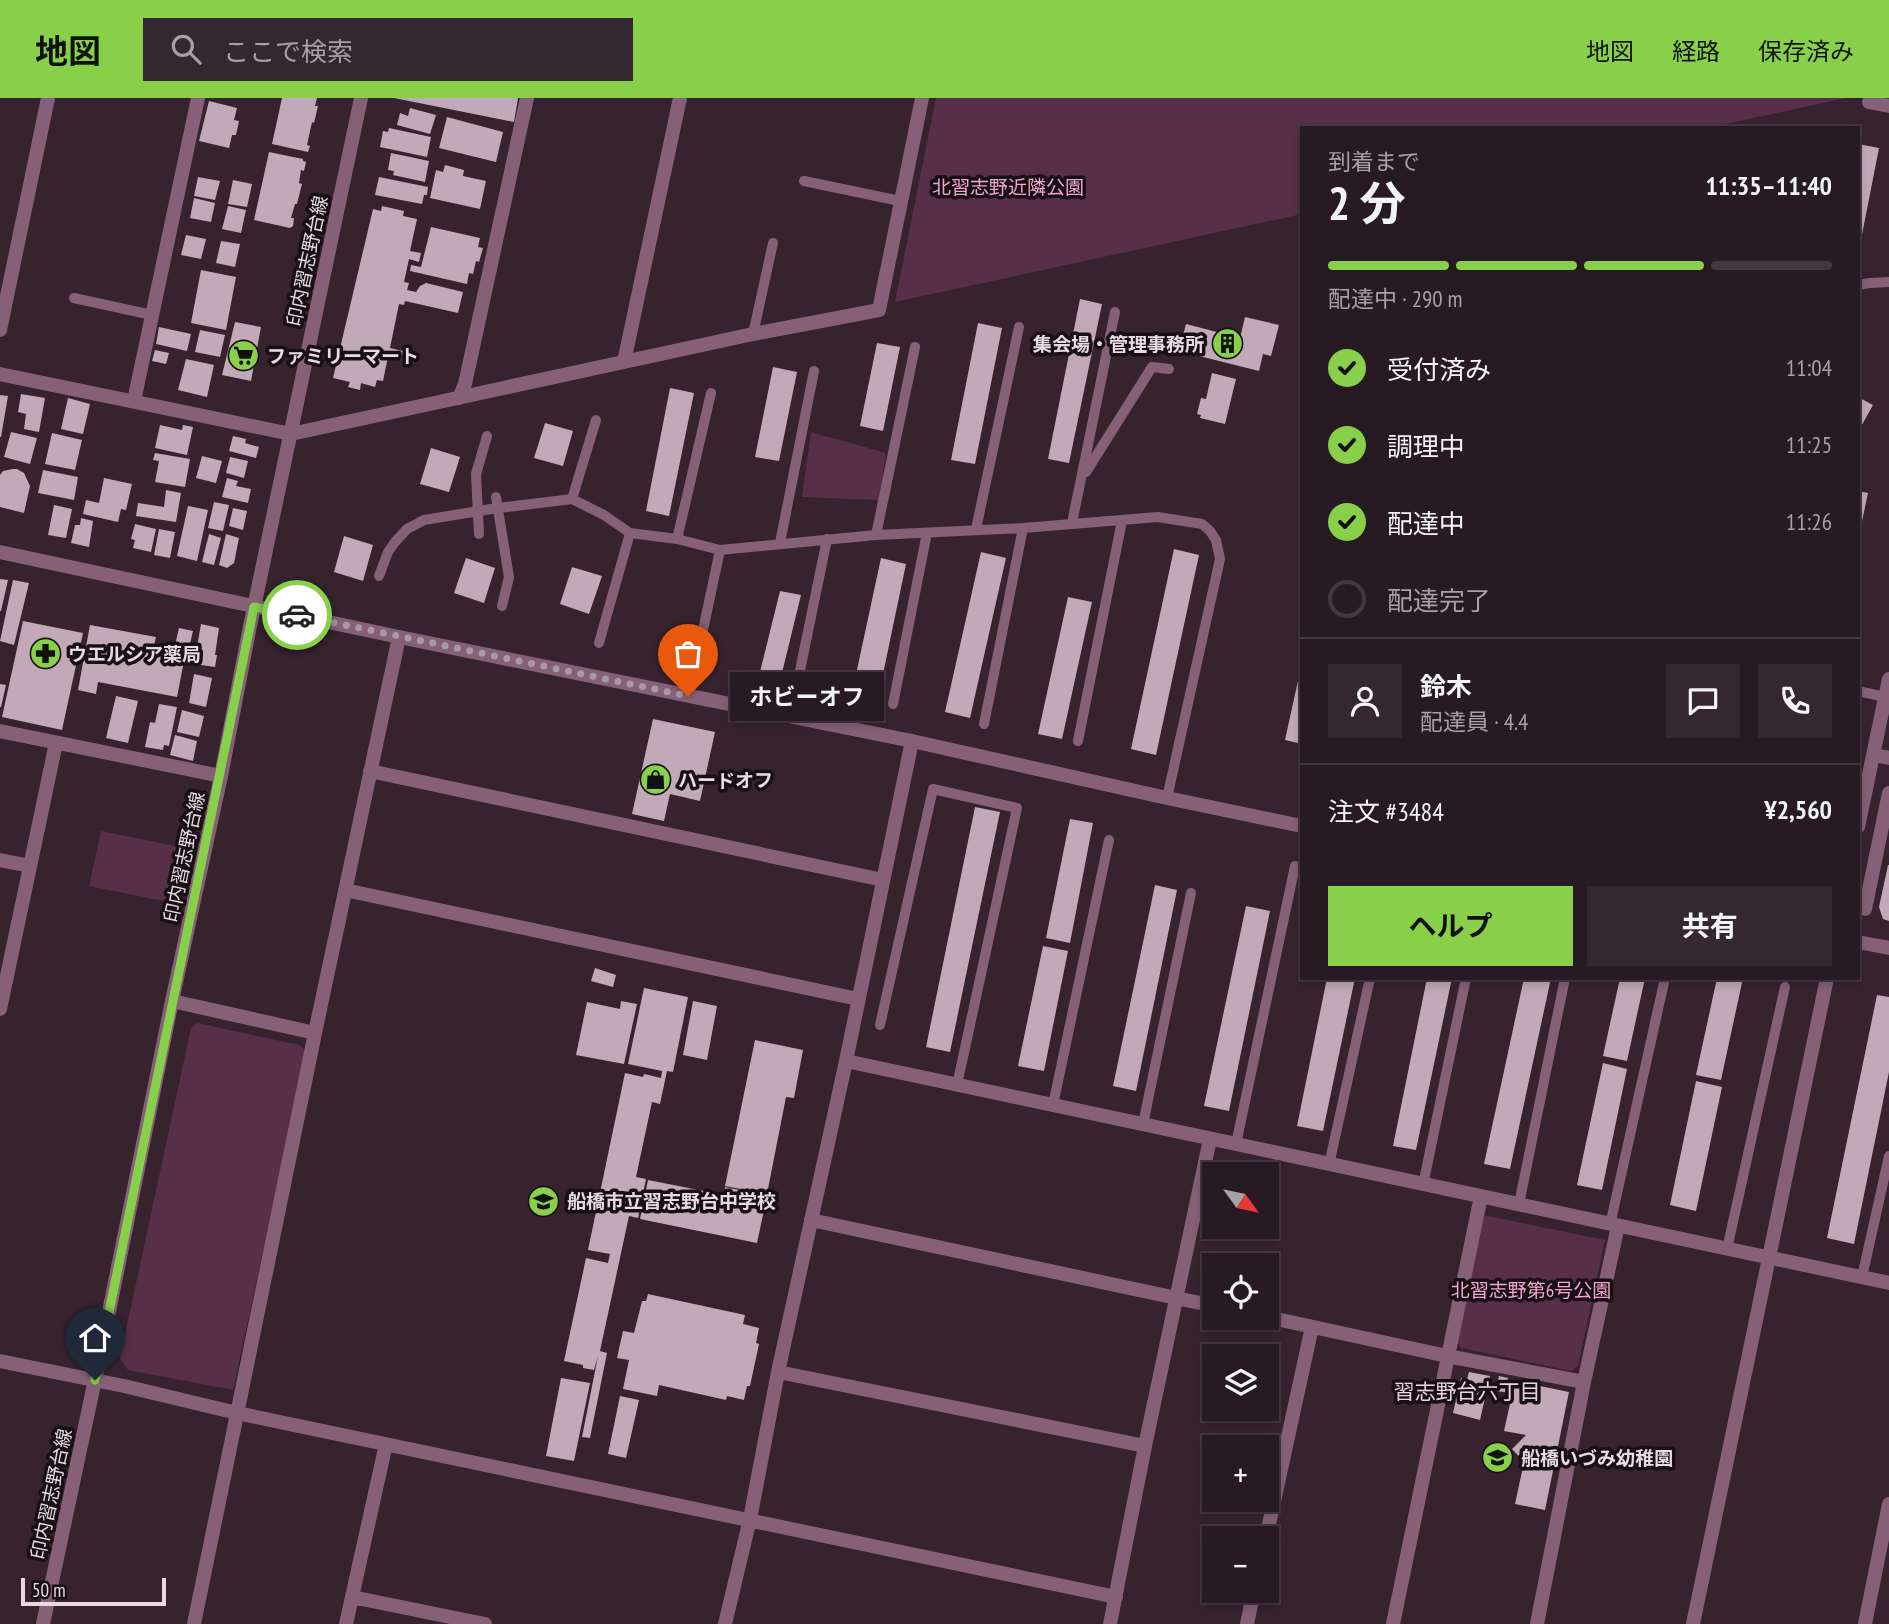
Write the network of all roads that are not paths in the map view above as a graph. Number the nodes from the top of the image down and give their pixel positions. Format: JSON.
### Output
{"nodes":[{"id":1,"x":48,"y":98,"type":"edge"},
{"id":2,"x":198,"y":98,"type":"edge"},
{"id":3,"x":360,"y":98,"type":"edge"},
{"id":4,"x":527,"y":98,"type":"edge"},
{"id":5,"x":680,"y":98,"type":"edge"},
{"id":6,"x":922,"y":98,"type":"edge"},
{"id":7,"x":1869,"y":102,"type":"dead end"},
{"id":8,"x":1889,"y":106,"type":"edge"},
{"id":9,"x":804,"y":181,"type":"dead end"},
{"id":10,"x":900,"y":201,"type":"junction"},
{"id":11,"x":773,"y":243,"type":"dead end"},
{"id":12,"x":1889,"y":282,"type":"edge"},
{"id":13,"x":1860,"y":285,"type":"edge"},
{"id":14,"x":74,"y":298,"type":"dead end"},
{"id":15,"x":1115,"y":312,"type":"dead end"},
{"id":16,"x":152,"y":315,"type":"junction"},
{"id":17,"x":1018,"y":327,"type":"dead end"},
{"id":18,"x":0,"y":330,"type":"edge"},
{"id":19,"x":753,"y":334,"type":"junction"},
{"id":20,"x":915,"y":347,"type":"dead end"},
{"id":21,"x":624,"y":362,"type":"junction"},
{"id":22,"x":1169,"y":369,"type":"dead end"},
{"id":23,"x":814,"y":371,"type":"dead end"},
{"id":24,"x":0,"y":374,"type":"edge"},
{"id":25,"x":711,"y":393,"type":"dead end"},
{"id":26,"x":459,"y":398,"type":"junction"},
{"id":27,"x":134,"y":401,"type":"junction"},
{"id":28,"x":596,"y":420,"type":"dead end"},
{"id":29,"x":291,"y":433,"type":"junction"},
{"id":30,"x":488,"y":436,"type":"dead end"},
{"id":31,"x":1082,"y":478,"type":"junction"},
{"id":32,"x":496,"y":497,"type":"dead end"},
{"id":33,"x":572,"y":499,"type":"junction"},
{"id":34,"x":498,"y":508,"type":"junction"},
{"id":35,"x":478,"y":511,"type":"junction"},
{"id":36,"x":1122,"y":521,"type":"junction"},
{"id":37,"x":1072,"y":523,"type":"junction"},
{"id":38,"x":1023,"y":527,"type":"junction"},
{"id":39,"x":976,"y":529,"type":"junction"},
{"id":40,"x":630,"y":533,"type":"junction"},
{"id":41,"x":928,"y":533,"type":"junction"},
{"id":42,"x":479,"y":534,"type":"dead end"},
{"id":43,"x":876,"y":535,"type":"junction"},
{"id":44,"x":827,"y":538,"type":"junction"},
{"id":45,"x":677,"y":539,"type":"junction"},
{"id":46,"x":780,"y":543,"type":"junction"},
{"id":47,"x":720,"y":550,"type":"junction"},
{"id":48,"x":0,"y":552,"type":"edge"},
{"id":49,"x":379,"y":576,"type":"dead end"},
{"id":50,"x":502,"y":606,"type":"dead end"},
{"id":51,"x":254,"y":607,"type":"junction"},
{"id":52,"x":399,"y":637,"type":"junction"},
{"id":53,"x":598,"y":643,"type":"dead end"},
{"id":54,"x":1889,"y":679,"type":"edge"},
{"id":55,"x":797,"y":685,"type":"dead end"},
{"id":56,"x":1860,"y":691,"type":"edge"},
{"id":57,"x":688,"y":696,"type":"junction"},
{"id":58,"x":1885,"y":697,"type":"junction"},
{"id":59,"x":892,"y":704,"type":"dead end"},
{"id":60,"x":984,"y":724,"type":"dead end"},
{"id":61,"x":0,"y":731,"type":"edge"},
{"id":62,"x":912,"y":741,"type":"junction"},
{"id":63,"x":1078,"y":741,"type":"dead end"},
{"id":64,"x":56,"y":743,"type":"junction"},
{"id":65,"x":1874,"y":755,"type":"junction"},
{"id":66,"x":1889,"y":758,"type":"edge"},
{"id":67,"x":370,"y":771,"type":"junction"},
{"id":68,"x":221,"y":776,"type":"junction"},
{"id":69,"x":1889,"y":793,"type":"edge"},
{"id":70,"x":1167,"y":799,"type":"junction"},
{"id":71,"x":1860,"y":818,"type":"edge"},
{"id":72,"x":1300,"y":826,"type":"edge"},
{"id":73,"x":1109,"y":840,"type":"dead end"},
{"id":74,"x":0,"y":860,"type":"edge"},
{"id":75,"x":30,"y":866,"type":"junction"},
{"id":76,"x":1295,"y":866,"type":"dead end"},
{"id":77,"x":883,"y":880,"type":"junction"},
{"id":78,"x":345,"y":890,"type":"junction"},
{"id":79,"x":1191,"y":893,"type":"dead end"},
{"id":80,"x":1865,"y":909,"type":"dead end"},
{"id":81,"x":1860,"y":942,"type":"edge"},
{"id":82,"x":1889,"y":948,"type":"edge"},
{"id":83,"x":1370,"y":980,"type":"edge"},
{"id":84,"x":1466,"y":980,"type":"edge"},
{"id":85,"x":1566,"y":980,"type":"edge"},
{"id":86,"x":1665,"y":980,"type":"edge"},
{"id":87,"x":1827,"y":980,"type":"edge"},
{"id":88,"x":1785,"y":987,"type":"dead end"},
{"id":89,"x":858,"y":999,"type":"junction"},
{"id":90,"x":173,"y":1000,"type":"junction"},
{"id":91,"x":0,"y":1009,"type":"edge"},
{"id":92,"x":880,"y":1025,"type":"dead end"},
{"id":93,"x":315,"y":1033,"type":"junction"},
{"id":94,"x":846,"y":1061,"type":"junction"},
{"id":95,"x":957,"y":1085,"type":"junction"},
{"id":96,"x":1053,"y":1105,"type":"junction"},
{"id":97,"x":1143,"y":1124,"type":"junction"},
{"id":98,"x":1210,"y":1139,"type":"junction"},
{"id":99,"x":1236,"y":1144,"type":"junction"},
{"id":100,"x":1889,"y":1156,"type":"edge"},
{"id":101,"x":1328,"y":1164,"type":"junction"},
{"id":102,"x":1423,"y":1185,"type":"junction"},
{"id":103,"x":1481,"y":1196,"type":"junction"},
{"id":104,"x":1520,"y":1205,"type":"junction"},
{"id":105,"x":811,"y":1220,"type":"junction"},
{"id":106,"x":1614,"y":1225,"type":"junction"},
{"id":107,"x":1727,"y":1249,"type":"junction"},
{"id":108,"x":1768,"y":1257,"type":"junction"},
{"id":109,"x":1862,"y":1277,"type":"junction"},
{"id":110,"x":1889,"y":1283,"type":"edge"},
{"id":111,"x":1176,"y":1297,"type":"junction"},
{"id":112,"x":1202,"y":1303,"type":"edge"},
{"id":113,"x":1279,"y":1320,"type":"edge"},
{"id":114,"x":1312,"y":1327,"type":"junction"},
{"id":115,"x":1447,"y":1356,"type":"junction"},
{"id":116,"x":0,"y":1361,"type":"edge"},
{"id":117,"x":778,"y":1372,"type":"junction"},
{"id":118,"x":95,"y":1380,"type":"junction"},
{"id":119,"x":1584,"y":1382,"type":"junction"},
{"id":120,"x":237,"y":1413,"type":"junction"},
{"id":121,"x":386,"y":1444,"type":"junction"},
{"id":122,"x":1145,"y":1446,"type":"junction"},
{"id":123,"x":1889,"y":1504,"type":"edge"},
{"id":124,"x":750,"y":1519,"type":"junction"},
{"id":125,"x":1269,"y":1526,"type":"edge"},
{"id":126,"x":352,"y":1597,"type":"junction"},
{"id":127,"x":1116,"y":1597,"type":"junction"},
{"id":128,"x":1251,"y":1603,"type":"edge"},
{"id":129,"x":43,"y":1624,"type":"edge"},
{"id":130,"x":194,"y":1624,"type":"edge"},
{"id":131,"x":346,"y":1624,"type":"edge"},
{"id":132,"x":485,"y":1624,"type":"edge"},
{"id":133,"x":726,"y":1624,"type":"edge"},
{"id":134,"x":1110,"y":1624,"type":"edge"},
{"id":135,"x":1247,"y":1624,"type":"edge"},
{"id":136,"x":1393,"y":1624,"type":"edge"},
{"id":137,"x":1537,"y":1624,"type":"edge"},
{"id":138,"x":1693,"y":1624,"type":"edge"},
{"id":139,"x":1865,"y":1624,"type":"edge"}],
"edges":[{"from":1,"to":18,"type":"street"},
{"from":2,"to":16,"type":"street"},
{"from":3,"to":29,"type":"street","name":"印内習志野台線"},
{"from":4,"to":26,"type":"street"},
{"from":5,"to":21,"type":"street"},
{"from":6,"to":10,"type":"street"},
{"from":7,"to":8,"type":"street"},
{"from":9,"to":10,"type":"lane"},
{"from":10,"to":19,"type":"street"},
{"from":11,"to":19,"type":"lane"},
{"from":12,"to":13,"type":"lane"},
{"from":14,"to":16,"type":"lane"},
{"from":15,"to":31,"type":"lane"},
{"from":16,"to":27,"type":"street"},
{"from":17,"to":39,"type":"lane"},
{"from":19,"to":21,"type":"street"},
{"from":20,"to":43,"type":"lane"},
{"from":21,"to":26,"type":"street"},
{"from":22,"to":31,"type":"lane"},
{"from":23,"to":46,"type":"lane"},
{"from":24,"to":27,"type":"street"},
{"from":25,"to":45,"type":"lane"},
{"from":26,"to":29,"type":"street"},
{"from":27,"to":29,"type":"street"},
{"from":28,"to":33,"type":"lane"},
{"from":29,"to":51,"type":"street","name":"印内習志野台線"},
{"from":30,"to":35,"type":"lane"},
{"from":31,"to":37,"type":"lane"},
{"from":32,"to":34,"type":"lane"},
{"from":33,"to":34,"type":"lane"},
{"from":33,"to":40,"type":"lane"},
{"from":34,"to":35,"type":"lane"},
{"from":34,"to":50,"type":"lane"},
{"from":35,"to":42,"type":"lane"},
{"from":35,"to":49,"type":"lane"},
{"from":36,"to":37,"type":"lane"},
{"from":36,"to":63,"type":"lane"},
{"from":36,"to":70,"type":"lane"},
{"from":37,"to":38,"type":"lane"},
{"from":38,"to":39,"type":"lane"},
{"from":38,"to":60,"type":"lane"},
{"from":39,"to":41,"type":"lane"},
{"from":40,"to":45,"type":"lane"},
{"from":40,"to":53,"type":"lane"},
{"from":41,"to":43,"type":"lane"},
{"from":41,"to":59,"type":"lane"},
{"from":43,"to":44,"type":"lane"},
{"from":44,"to":46,"type":"lane"},
{"from":44,"to":55,"type":"lane"},
{"from":45,"to":47,"type":"lane"},
{"from":46,"to":47,"type":"lane"},
{"from":47,"to":57,"type":"lane"},
{"from":48,"to":51,"type":"street"},
{"from":51,"to":52,"type":"street"},
{"from":51,"to":68,"type":"street","name":"印内習志野台線"},
{"from":52,"to":57,"type":"street"},
{"from":52,"to":67,"type":"street"},
{"from":54,"to":58,"type":"street"},
{"from":56,"to":58,"type":"lane"},
{"from":57,"to":62,"type":"street"},
{"from":58,"to":65,"type":"street"},
{"from":61,"to":64,"type":"street"},
{"from":62,"to":70,"type":"street"},
{"from":62,"to":77,"type":"street"},
{"from":64,"to":68,"type":"street"},
{"from":64,"to":75,"type":"street"},
{"from":65,"to":66,"type":"street"},
{"from":65,"to":71,"type":"street"},
{"from":67,"to":77,"type":"street"},
{"from":67,"to":78,"type":"street"},
{"from":68,"to":90,"type":"street","name":"印内習志野台線"},
{"from":69,"to":80,"type":"street"},
{"from":70,"to":72,"type":"street"},
{"from":73,"to":96,"type":"lane"},
{"from":74,"to":75,"type":"street"},
{"from":75,"to":91,"type":"street"},
{"from":76,"to":99,"type":"lane"},
{"from":77,"to":89,"type":"street"},
{"from":78,"to":89,"type":"street"},
{"from":78,"to":93,"type":"street"},
{"from":79,"to":97,"type":"lane"},
{"from":81,"to":82,"type":"street"},
{"from":83,"to":101,"type":"lane"},
{"from":84,"to":102,"type":"lane"},
{"from":85,"to":104,"type":"lane"},
{"from":86,"to":106,"type":"lane"},
{"from":87,"to":108,"type":"street"},
{"from":88,"to":107,"type":"lane"},
{"from":89,"to":94,"type":"street"},
{"from":90,"to":93,"type":"street"},
{"from":90,"to":118,"type":"street","name":"印内習志野台線"},
{"from":92,"to":95,"type":"lane"},
{"from":93,"to":120,"type":"street"},
{"from":94,"to":95,"type":"street"},
{"from":94,"to":105,"type":"street"},
{"from":95,"to":96,"type":"street"},
{"from":96,"to":97,"type":"street"},
{"from":97,"to":98,"type":"street"},
{"from":98,"to":99,"type":"street"},
{"from":98,"to":111,"type":"street"},
{"from":99,"to":101,"type":"street"},
{"from":100,"to":109,"type":"lane"},
{"from":101,"to":102,"type":"street"},
{"from":102,"to":103,"type":"street"},
{"from":103,"to":104,"type":"street"},
{"from":103,"to":115,"type":"street"},
{"from":104,"to":106,"type":"street"},
{"from":105,"to":111,"type":"street"},
{"from":105,"to":117,"type":"street"},
{"from":106,"to":107,"type":"street"},
{"from":106,"to":119,"type":"street"},
{"from":107,"to":108,"type":"street"},
{"from":108,"to":109,"type":"street"},
{"from":108,"to":138,"type":"street"},
{"from":109,"to":110,"type":"street"},
{"from":111,"to":112,"type":"street"},
{"from":111,"to":122,"type":"street"},
{"from":113,"to":114,"type":"street"},
{"from":114,"to":115,"type":"street"},
{"from":114,"to":125,"type":"street"},
{"from":115,"to":119,"type":"street"},
{"from":115,"to":136,"type":"street"},
{"from":116,"to":118,"type":"street"},
{"from":117,"to":122,"type":"street"},
{"from":117,"to":124,"type":"street"},
{"from":118,"to":120,"type":"street"},
{"from":118,"to":129,"type":"street","name":"印内習志野台線"},
{"from":119,"to":137,"type":"street"},
{"from":120,"to":121,"type":"street"},
{"from":120,"to":130,"type":"street"},
{"from":121,"to":124,"type":"street"},
{"from":121,"to":126,"type":"street"},
{"from":122,"to":127,"type":"street"},
{"from":123,"to":139,"type":"street"},
{"from":124,"to":127,"type":"street"},
{"from":124,"to":133,"type":"street"},
{"from":126,"to":131,"type":"street"},
{"from":126,"to":132,"type":"street"},
{"from":127,"to":134,"type":"street"},
{"from":128,"to":135,"type":"street"}]}
